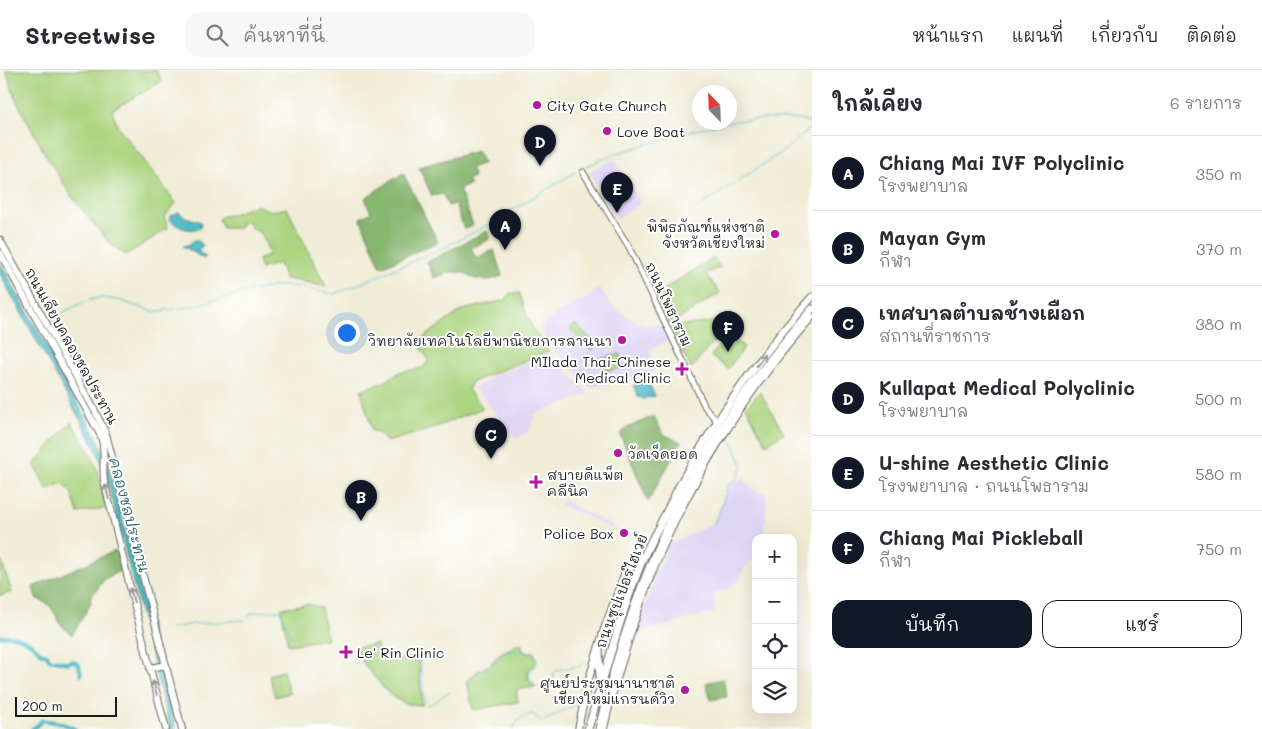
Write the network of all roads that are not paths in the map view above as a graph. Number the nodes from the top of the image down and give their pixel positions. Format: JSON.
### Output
{"nodes":[{"id":1,"x":583,"y":172,"type":"dead end"},
{"id":2,"x":0,"y":240,"type":"edge"},
{"id":3,"x":0,"y":253,"type":"edge"},
{"id":4,"x":7,"y":259,"type":"junction"},
{"id":5,"x":19,"y":275,"type":"junction"},
{"id":6,"x":22,"y":293,"type":"junction"},
{"id":7,"x":812,"y":297,"type":"edge"},
{"id":8,"x":812,"y":309,"type":"edge"},
{"id":9,"x":812,"y":317,"type":"edge"},
{"id":10,"x":766,"y":375,"type":"junction"},
{"id":11,"x":754,"y":381,"type":"junction"},
{"id":12,"x":718,"y":421,"type":"junction"},
{"id":13,"x":645,"y":556,"type":"junction"},
{"id":14,"x":625,"y":572,"type":"joint"},
{"id":15,"x":599,"y":648,"type":"junction"},
{"id":16,"x":625,"y":652,"type":"junction"},
{"id":17,"x":166,"y":665,"type":"junction"},
{"id":18,"x":150,"y":668,"type":"junction"},
{"id":19,"x":612,"y":676,"type":"junction"},
{"id":20,"x":600,"y":690,"type":"junction"},
{"id":21,"x":166,"y":729,"type":"edge"},
{"id":22,"x":182,"y":729,"type":"edge"},
{"id":23,"x":578,"y":729,"type":"edge"},
{"id":24,"x":589,"y":729,"type":"edge"},
{"id":25,"x":599,"y":729,"type":"edge"},
{"id":26,"x":604,"y":729,"type":"edge"}],
"edges":[{"from":1,"to":12,"type":"street","name":"ถนนโพธาราม"},
{"from":2,"to":4,"type":"main road","name":"ถนนเลียบคลองชลประทาน"},
{"from":3,"to":4,"type":"main road","name":"ถนนเลียบคลองชลประทาน"},
{"from":4,"to":5,"type":"main road","name":"ถนนเลียบคลองชลประทาน"},
{"from":4,"to":6,"type":"main road","name":"ถนนเลียบคลองชลประทาน"},
{"from":5,"to":6,"type":"main road"},
{"from":5,"to":17,"type":"main road","name":"ถนนเลียบคลองชลประทาน"},
{"from":18,"to":6,"type":"main road","name":"ถนนเลียบคลองชลประทาน","one_way":true},
{"from":12,"to":7,"type":"highway","name":"ถนนซุปเปอร์ไฮเวย์","one_way":true},
{"from":8,"to":11,"type":"highway","name":"ถนนซุปเปอร์ไฮเวย์"},
{"from":9,"to":10,"type":"main road"},
{"from":10,"to":11,"type":"highway"},
{"from":10,"to":16,"type":"main road"},
{"from":11,"to":19,"type":"highway","name":"ถนนซุปเปอร์ไฮเวย์"},
{"from":12,"to":13,"type":"highway","name":"ถนนซุปเปอร์ไฮเวย์"},
{"from":13,"to":14,"type":"highway"},
{"from":13,"to":20,"type":"highway","name":"ถนนซุปเปอร์ไฮเวย์"},
{"from":14,"to":15,"type":"main road"},
{"from":15,"to":20,"type":"highway"},
{"from":15,"to":23,"type":"main road"},
{"from":16,"to":19,"type":"highway"},
{"from":16,"to":26,"type":"main road"},
{"from":17,"to":18,"type":"main road"},
{"from":17,"to":22,"type":"main road","name":"ถนนเลียบคลองชลประทาน"},
{"from":21,"to":18,"type":"main road","name":"ถนนเลียบคลองชลประทาน","one_way":true},
{"from":19,"to":25,"type":"highway","name":"ถนนซุปเปอร์ไฮเวย์"},
{"from":20,"to":24,"type":"highway","name":"ถนนซุปเปอร์ไฮเวย์"}]}
